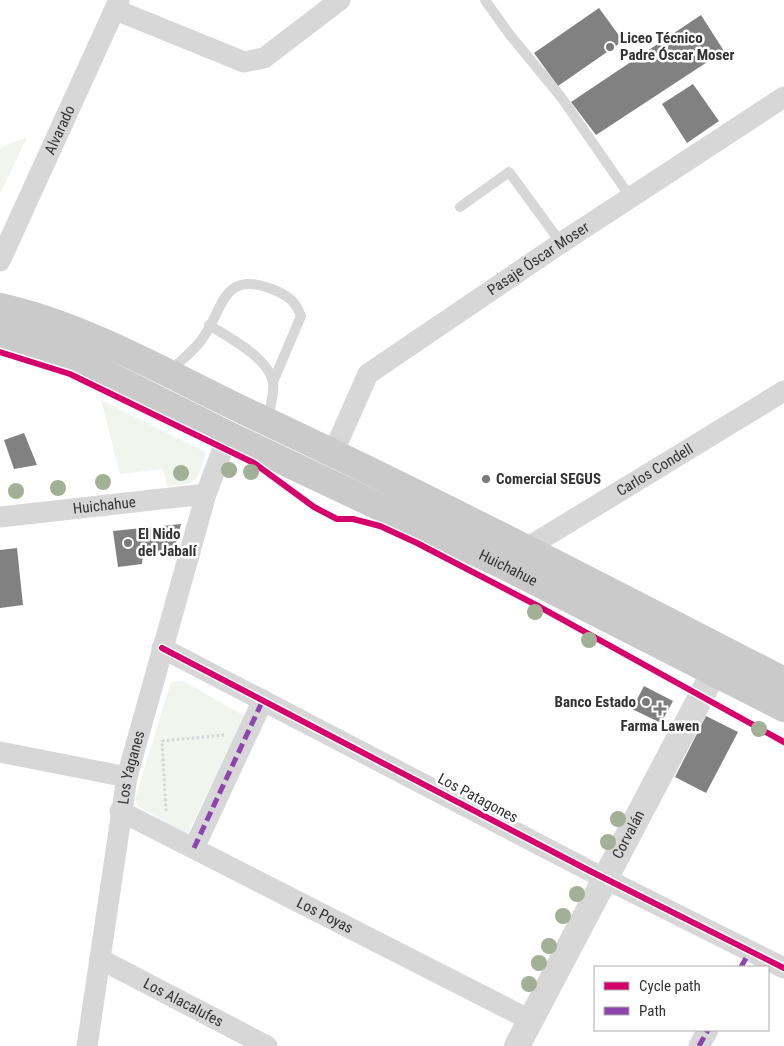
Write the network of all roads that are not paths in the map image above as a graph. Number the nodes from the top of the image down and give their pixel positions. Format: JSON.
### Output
{"nodes":[{"id":1,"x":340,"y":0,"type":"edge"},
{"id":2,"x":485,"y":0,"type":"edge"},
{"id":3,"x":117,"y":5,"type":"edge"},
{"id":4,"x":784,"y":97,"type":"edge"},
{"id":5,"x":631,"y":198,"type":"junction"},
{"id":6,"x":460,"y":207,"type":"dead end"},
{"id":7,"x":561,"y":243,"type":"junction"},
{"id":8,"x":0,"y":261,"type":"edge"},
{"id":9,"x":0,"y":307,"type":"edge"},
{"id":10,"x":209,"y":325,"type":"junction"},
{"id":11,"x":0,"y":334,"type":"edge"},
{"id":12,"x":167,"y":374,"type":"junction"},
{"id":13,"x":273,"y":382,"type":"junction"},
{"id":14,"x":784,"y":391,"type":"edge"},
{"id":15,"x":241,"y":409,"type":"junction"},
{"id":16,"x":267,"y":422,"type":"junction"},
{"id":17,"x":228,"y":435,"type":"junction"},
{"id":18,"x":333,"y":453,"type":"junction"},
{"id":19,"x":206,"y":494,"type":"junction"},
{"id":20,"x":0,"y":517,"type":"edge"},
{"id":21,"x":525,"y":549,"type":"junction"},
{"id":22,"x":162,"y":648,"type":"junction"},
{"id":23,"x":720,"y":662,"type":"junction"},
{"id":24,"x":784,"y":680,"type":"edge"},
{"id":25,"x":263,"y":700,"type":"junction"},
{"id":26,"x":784,"y":708,"type":"edge"},
{"id":27,"x":0,"y":752,"type":"edge"},
{"id":28,"x":126,"y":777,"type":"junction"},
{"id":29,"x":120,"y":811,"type":"junction"},
{"id":30,"x":194,"y":848,"type":"junction"},
{"id":31,"x":605,"y":878,"type":"junction"},
{"id":32,"x":100,"y":959,"type":"junction"},
{"id":33,"x":746,"y":959,"type":"edge"},
{"id":34,"x":784,"y":968,"type":"edge"},
{"id":35,"x":530,"y":1020,"type":"junction"},
{"id":36,"x":707,"y":1031,"type":"edge"},
{"id":37,"x":87,"y":1046,"type":"edge"},
{"id":38,"x":267,"y":1046,"type":"edge"},
{"id":39,"x":517,"y":1046,"type":"edge"},
{"id":40,"x":699,"y":1046,"type":"edge"}],
"edges":[{"from":1,"to":3,"type":"street"},
{"from":2,"to":5,"type":"lane"},
{"from":3,"to":8,"type":"street","name":"Alvarado"},
{"from":4,"to":5,"type":"street","name":"Pasaje Óscar Moser"},
{"from":5,"to":7,"type":"street","name":"Pasaje Óscar Moser"},
{"from":6,"to":7,"type":"lane"},
{"from":7,"to":18,"type":"street","name":"Pasaje Óscar Moser"},
{"from":9,"to":12,"type":"main road","name":"Huichahue"},
{"from":10,"to":12,"type":"lane"},
{"from":10,"to":13,"type":"lane"},
{"from":10,"to":13,"type":"lane"},
{"from":11,"to":17,"type":"main road","name":"Huichahue"},
{"from":12,"to":15,"type":"main road","name":"Huichahue"},
{"from":13,"to":16,"type":"lane"},
{"from":14,"to":21,"type":"street","name":"Carlos Condell"},
{"from":15,"to":16,"type":"main road","name":"Huichahue"},
{"from":15,"to":17,"type":"street"},
{"from":16,"to":18,"type":"main road","name":"Huichahue"},
{"from":17,"to":19,"type":"street"},
{"from":17,"to":23,"type":"main road","name":"Huichahue"},
{"from":18,"to":21,"type":"main road","name":"Huichahue"},
{"from":19,"to":20,"type":"street","name":"Huichahue"},
{"from":19,"to":22,"type":"street","name":"Los Yaganes"},
{"from":21,"to":23,"type":"main road","name":"Huichahue"},
{"from":22,"to":25,"type":"street","name":"Los Patagones"},
{"from":22,"to":28,"type":"street","name":"Los Yaganes"},
{"from":23,"to":24,"type":"main road","name":"Huichahue"},
{"from":23,"to":26,"type":"main road","name":"Huichahue"},
{"from":23,"to":31,"type":"street","name":"Corvalán"},
{"from":25,"to":30,"type":"street"},
{"from":25,"to":31,"type":"street","name":"Los Patagones"},
{"from":27,"to":28,"type":"street"},
{"from":28,"to":29,"type":"street","name":"Los Yaganes"},
{"from":29,"to":30,"type":"street","name":"Los Poyas"},
{"from":29,"to":32,"type":"street","name":"Los Yaganes"},
{"from":30,"to":35,"type":"street","name":"Los Poyas"},
{"from":31,"to":33,"type":"street","name":"Los Patagones"},
{"from":31,"to":35,"type":"street","name":"Corvalán"},
{"from":32,"to":37,"type":"street","name":"Los Yaganes"},
{"from":32,"to":38,"type":"street","name":"Los Alacalufes"},
{"from":33,"to":34,"type":"street","name":"Los Patagones"},
{"from":35,"to":39,"type":"street","name":"Corvalán"},
{"from":36,"to":40,"type":"street"}]}
